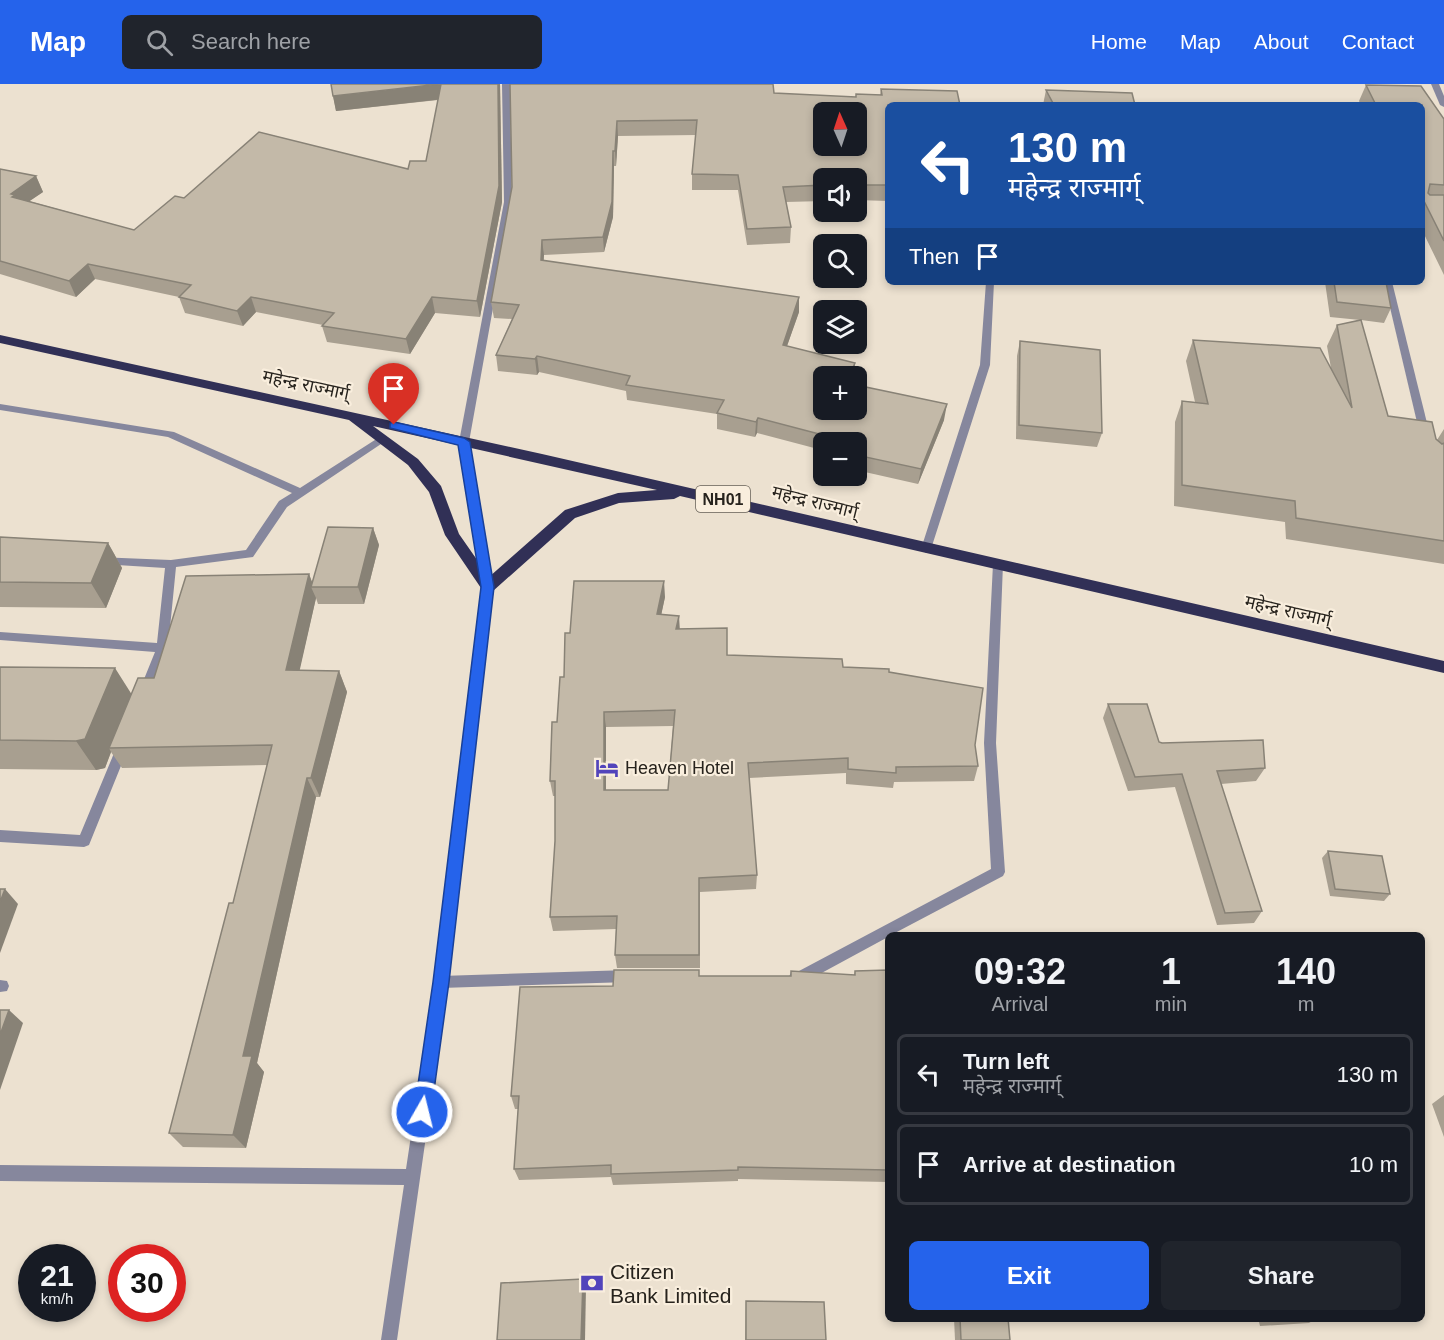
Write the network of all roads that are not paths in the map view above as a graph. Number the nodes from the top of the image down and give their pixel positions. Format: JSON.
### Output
{"nodes":[{"id":1,"x":506,"y":84,"type":"edge"},
{"id":2,"x":1435,"y":84,"type":"edge"},
{"id":3,"x":1444,"y":105,"type":"edge"},
{"id":4,"x":990,"y":285,"type":"edge"},
{"id":5,"x":1389,"y":285,"type":"edge"},
{"id":6,"x":0,"y":339,"type":"edge"},
{"id":7,"x":0,"y":407,"type":"edge"},
{"id":8,"x":348,"y":414,"type":"junction"},
{"id":9,"x":382,"y":440,"type":"junction"},
{"id":10,"x":464,"y":442,"type":"junction"},
{"id":11,"x":1428,"y":449,"type":"edge"},
{"id":12,"x":693,"y":492,"type":"junction"},
{"id":13,"x":301,"y":493,"type":"junction"},
{"id":14,"x":926,"y":549,"type":"junction"},
{"id":15,"x":91,"y":560,"type":"edge"},
{"id":16,"x":171,"y":564,"type":"junction"},
{"id":17,"x":998,"y":564,"type":"junction"},
{"id":18,"x":488,"y":587,"type":"junction"},
{"id":19,"x":0,"y":636,"type":"edge"},
{"id":20,"x":162,"y":648,"type":"junction"},
{"id":21,"x":1444,"y":667,"type":"edge"},
{"id":22,"x":141,"y":702,"type":"edge"},
{"id":23,"x":128,"y":734,"type":"edge"},
{"id":24,"x":0,"y":836,"type":"edge"},
{"id":25,"x":647,"y":976,"type":"edge"},
{"id":26,"x":776,"y":977,"type":"edge"},
{"id":27,"x":441,"y":982,"type":"junction"},
{"id":28,"x":0,"y":1173,"type":"edge"},
{"id":29,"x":413,"y":1177,"type":"junction"},
{"id":30,"x":389,"y":1340,"type":"edge"}],
"edges":[{"from":1,"to":10,"type":"street"},
{"from":2,"to":3,"type":"street"},
{"from":4,"to":14,"type":"street"},
{"from":5,"to":11,"type":"street"},
{"from":6,"to":8,"type":"highway","name":"महेन्द्र राज्मार्ग्","number":"NH01"},
{"from":7,"to":13,"type":"street"},
{"from":8,"to":9,"type":"highway"},
{"from":8,"to":10,"type":"highway","name":"महेन्द्र राज्मार्ग्","number":"NH01"},
{"from":9,"to":13,"type":"street"},
{"from":9,"to":18,"type":"highway"},
{"from":10,"to":12,"type":"highway","name":"महेन्द्र राज्मार्ग्","number":"NH01"},
{"from":10,"to":18,"type":"street"},
{"from":12,"to":14,"type":"highway","name":"महेन्द्र राज्मार्ग्","number":"NH01"},
{"from":12,"to":18,"type":"highway"},
{"from":13,"to":16,"type":"street"},
{"from":14,"to":17,"type":"highway","name":"महेन्द्र राज्मार्ग्","number":"NH01"},
{"from":15,"to":16,"type":"street"},
{"from":16,"to":20,"type":"street"},
{"from":17,"to":21,"type":"highway","name":"महेन्द्र राज्मार्ग्","number":"NH01"},
{"from":17,"to":26,"type":"street"},
{"from":18,"to":27,"type":"street"},
{"from":19,"to":20,"type":"street"},
{"from":20,"to":22,"type":"street"},
{"from":23,"to":24,"type":"street"},
{"from":25,"to":27,"type":"street"},
{"from":27,"to":29,"type":"street"},
{"from":28,"to":29,"type":"street"},
{"from":29,"to":30,"type":"street"}]}
